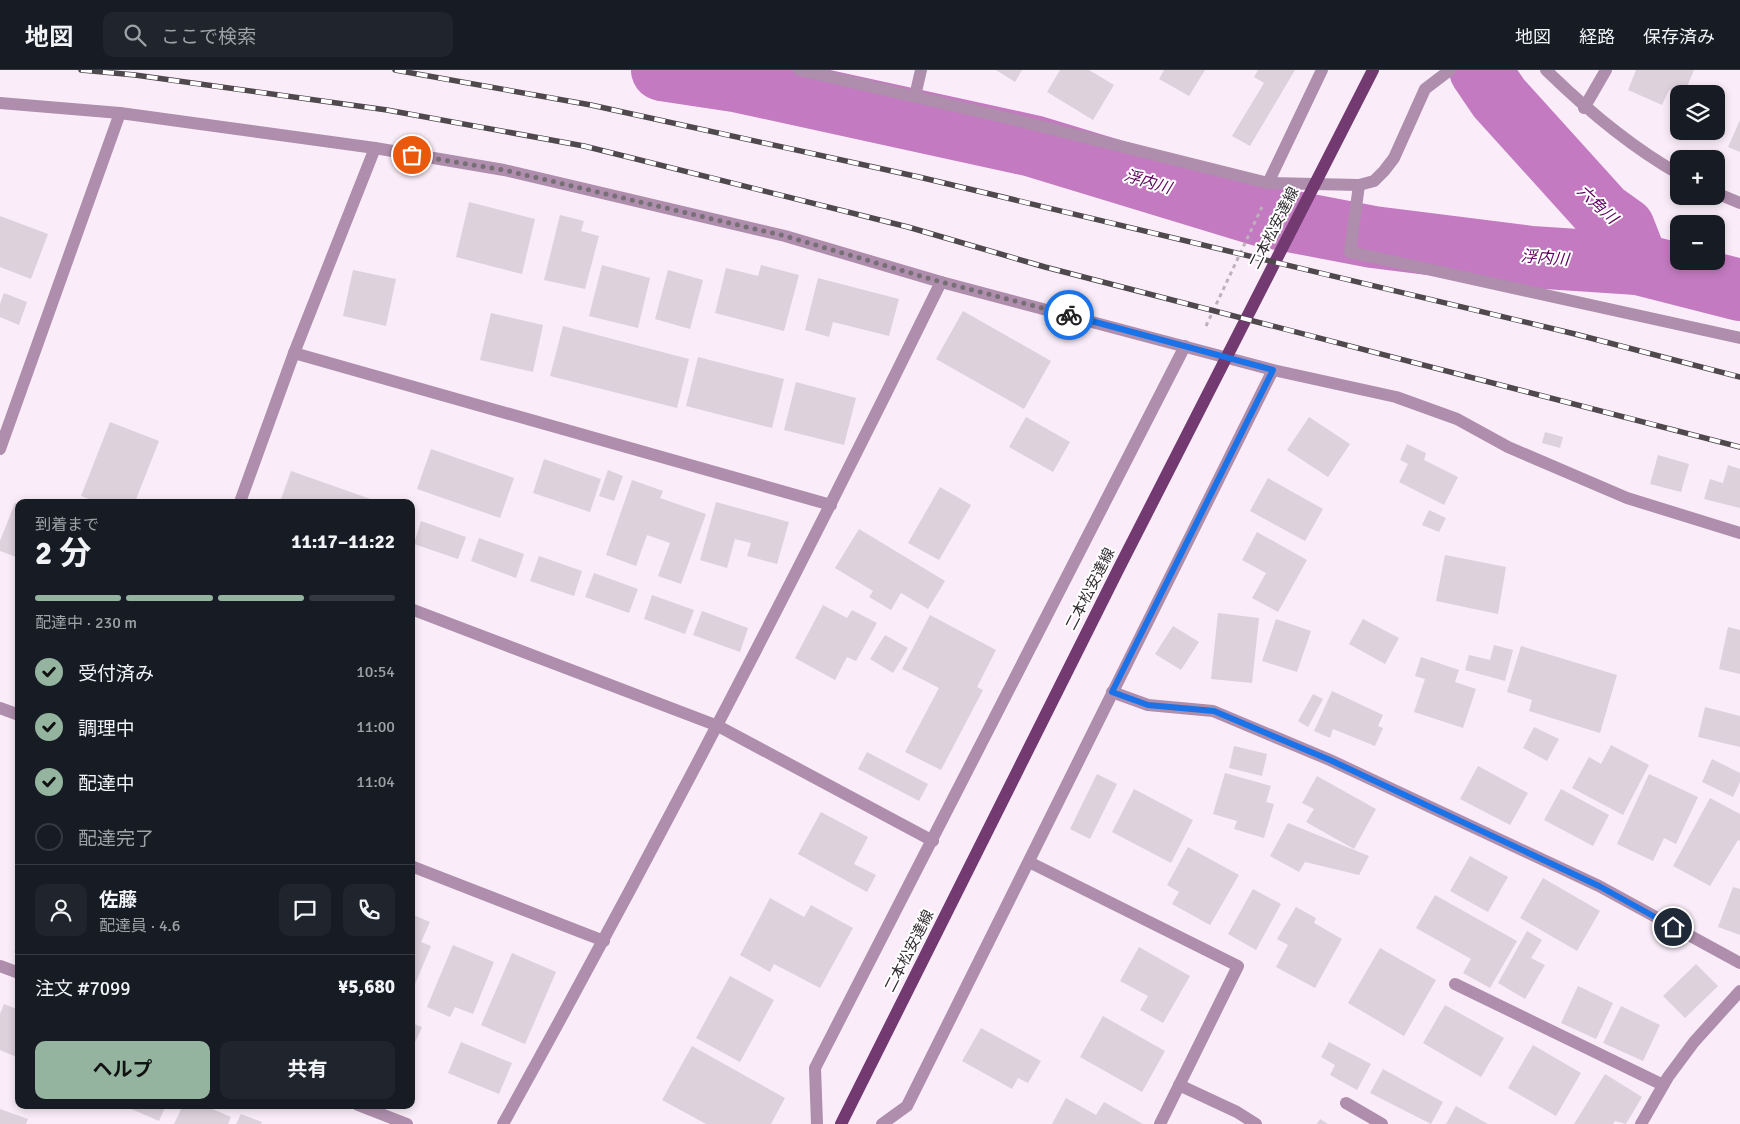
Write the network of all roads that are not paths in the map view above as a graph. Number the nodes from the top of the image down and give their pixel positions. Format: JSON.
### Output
{"nodes":[{"id":1,"x":799,"y":70,"type":"edge"},
{"id":2,"x":921,"y":70,"type":"edge"},
{"id":3,"x":1322,"y":70,"type":"edge"},
{"id":4,"x":1373,"y":70,"type":"edge"},
{"id":5,"x":1449,"y":70,"type":"edge"},
{"id":6,"x":1546,"y":70,"type":"edge"},
{"id":7,"x":1606,"y":70,"type":"edge"},
{"id":8,"x":915,"y":96,"type":"junction"},
{"id":9,"x":0,"y":103,"type":"edge"},
{"id":10,"x":1584,"y":108,"type":"junction"},
{"id":11,"x":120,"y":113,"type":"junction"},
{"id":12,"x":376,"y":148,"type":"junction"},
{"id":13,"x":1670,"y":168,"type":"edge"},
{"id":14,"x":1268,"y":183,"type":"junction"},
{"id":15,"x":1359,"y":185,"type":"junction"},
{"id":16,"x":1725,"y":197,"type":"edge"},
{"id":17,"x":1740,"y":203,"type":"edge"},
{"id":18,"x":941,"y":282,"type":"junction"},
{"id":19,"x":1740,"y":338,"type":"edge"},
{"id":20,"x":1185,"y":346,"type":"junction"},
{"id":21,"x":294,"y":353,"type":"junction"},
{"id":22,"x":1273,"y":370,"type":"junction"},
{"id":23,"x":0,"y":449,"type":"edge"},
{"id":24,"x":241,"y":499,"type":"edge"},
{"id":25,"x":832,"y":506,"type":"junction"},
{"id":26,"x":1740,"y":533,"type":"edge"},
{"id":27,"x":415,"y":611,"type":"edge"},
{"id":28,"x":1112,"y":692,"type":"junction"},
{"id":29,"x":0,"y":708,"type":"edge"},
{"id":30,"x":15,"y":714,"type":"edge"},
{"id":31,"x":718,"y":726,"type":"junction"},
{"id":32,"x":933,"y":841,"type":"junction"},
{"id":33,"x":1029,"y":862,"type":"junction"},
{"id":34,"x":415,"y":868,"type":"edge"},
{"id":35,"x":604,"y":941,"type":"junction"},
{"id":36,"x":1740,"y":963,"type":"edge"},
{"id":37,"x":0,"y":966,"type":"edge"},
{"id":38,"x":15,"y":972,"type":"edge"},
{"id":39,"x":1455,"y":984,"type":"dead end"},
{"id":40,"x":1740,"y":991,"type":"edge"},
{"id":41,"x":1179,"y":1084,"type":"junction"},
{"id":42,"x":1663,"y":1085,"type":"junction"},
{"id":43,"x":1346,"y":1102,"type":"dead end"},
{"id":44,"x":368,"y":1109,"type":"edge"},
{"id":45,"x":407,"y":1124,"type":"edge"},
{"id":46,"x":503,"y":1124,"type":"edge"},
{"id":47,"x":817,"y":1124,"type":"edge"},
{"id":48,"x":841,"y":1124,"type":"edge"},
{"id":49,"x":882,"y":1124,"type":"edge"},
{"id":50,"x":1160,"y":1124,"type":"edge"},
{"id":51,"x":1256,"y":1124,"type":"edge"},
{"id":52,"x":1382,"y":1124,"type":"edge"},
{"id":53,"x":1641,"y":1124,"type":"edge"}],
"edges":[{"from":1,"to":8,"type":"street"},
{"from":2,"to":8,"type":"street"},
{"from":3,"to":14,"type":"street"},
{"from":4,"to":48,"type":"main road","name":"二本松安達線"},
{"from":5,"to":15,"type":"street"},
{"from":6,"to":10,"type":"street"},
{"from":7,"to":10,"type":"street"},
{"from":8,"to":14,"type":"street"},
{"from":9,"to":11,"type":"street"},
{"from":10,"to":13,"type":"street"},
{"from":11,"to":12,"type":"street"},
{"from":11,"to":23,"type":"street"},
{"from":12,"to":18,"type":"street"},
{"from":12,"to":21,"type":"street"},
{"from":14,"to":15,"type":"street"},
{"from":15,"to":19,"type":"street"},
{"from":16,"to":17,"type":"street"},
{"from":18,"to":20,"type":"street"},
{"from":18,"to":25,"type":"street"},
{"from":20,"to":22,"type":"street"},
{"from":20,"to":32,"type":"street"},
{"from":21,"to":24,"type":"street"},
{"from":21,"to":25,"type":"street"},
{"from":22,"to":26,"type":"street"},
{"from":22,"to":28,"type":"street"},
{"from":25,"to":31,"type":"street"},
{"from":27,"to":31,"type":"street"},
{"from":28,"to":33,"type":"street"},
{"from":28,"to":36,"type":"street"},
{"from":29,"to":30,"type":"street"},
{"from":31,"to":32,"type":"street"},
{"from":31,"to":35,"type":"street"},
{"from":32,"to":47,"type":"street"},
{"from":33,"to":41,"type":"street"},
{"from":33,"to":49,"type":"street"},
{"from":34,"to":35,"type":"street"},
{"from":35,"to":46,"type":"street"},
{"from":37,"to":38,"type":"street"},
{"from":39,"to":42,"type":"street"},
{"from":40,"to":42,"type":"street"},
{"from":41,"to":50,"type":"street"},
{"from":41,"to":51,"type":"street"},
{"from":42,"to":53,"type":"street"},
{"from":43,"to":52,"type":"street"},
{"from":44,"to":45,"type":"street"}]}
